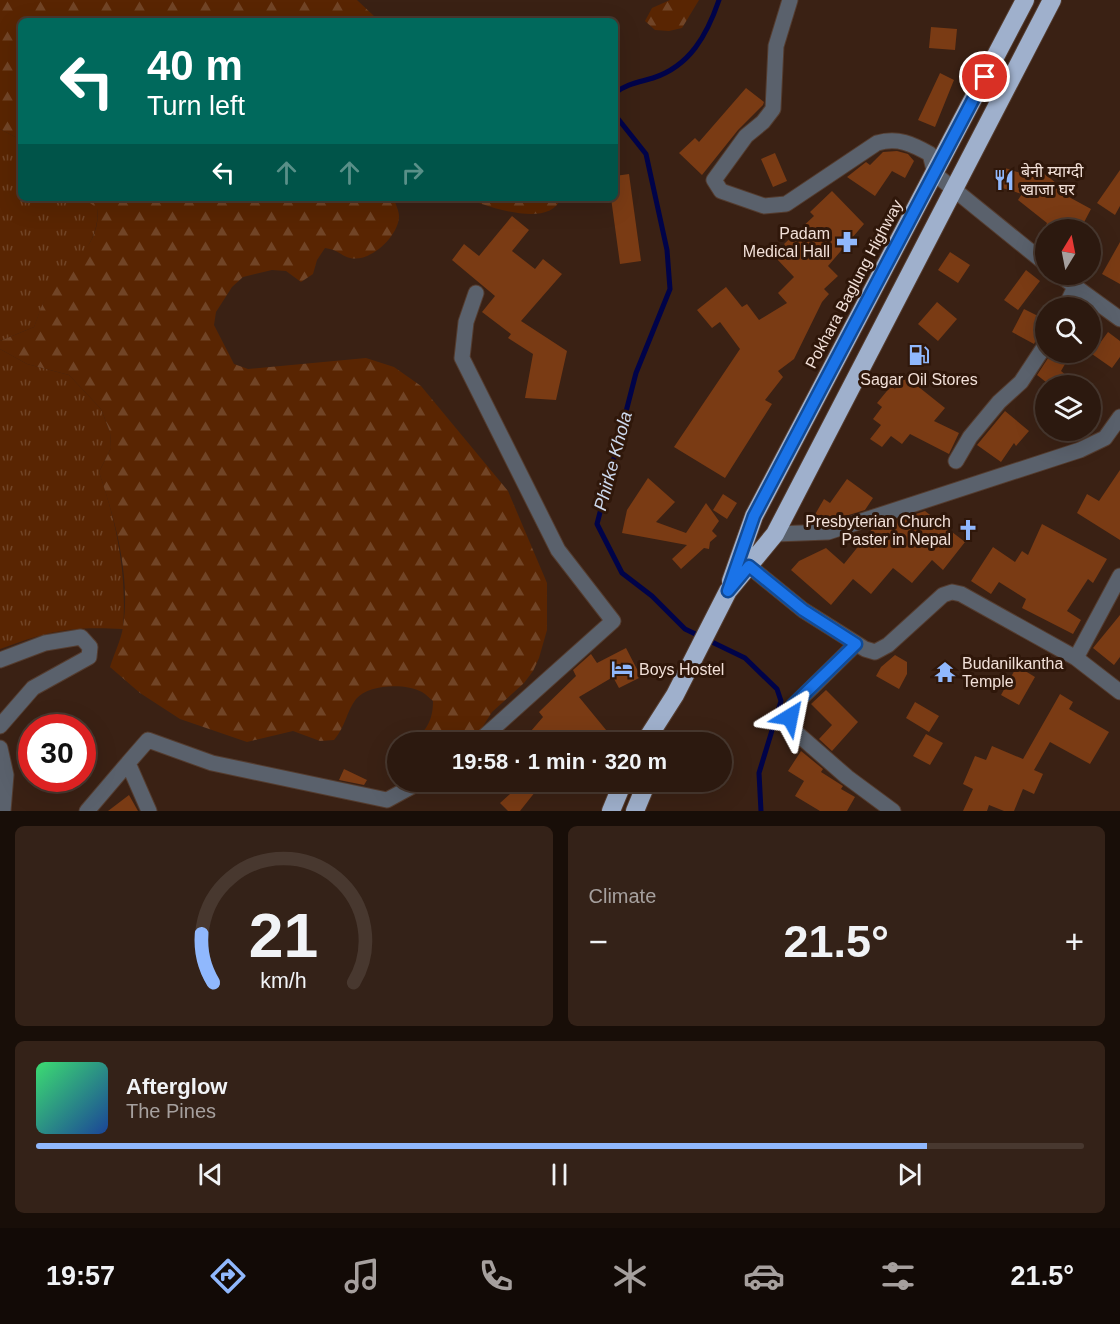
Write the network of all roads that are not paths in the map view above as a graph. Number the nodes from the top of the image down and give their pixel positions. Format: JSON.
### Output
{"nodes":[{"id":1,"x":790,"y":0,"type":"edge"},
{"id":2,"x":1025,"y":0,"type":"edge"},
{"id":3,"x":1052,"y":0,"type":"edge"},
{"id":4,"x":935,"y":174,"type":"junction"},
{"id":5,"x":954,"y":189,"type":"junction"},
{"id":6,"x":1035,"y":255,"type":"edge"},
{"id":7,"x":1072,"y":285,"type":"edge"},
{"id":8,"x":1075,"y":287,"type":"junction"},
{"id":9,"x":476,"y":293,"type":"dead end"},
{"id":10,"x":1070,"y":297,"type":"edge"},
{"id":11,"x":1120,"y":319,"type":"edge"},
{"id":12,"x":1035,"y":360,"type":"edge"},
{"id":13,"x":1120,"y":417,"type":"edge"},
{"id":14,"x":956,"y":461,"type":"dead end"},
{"id":15,"x":775,"y":534,"type":"junction"},
{"id":16,"x":749,"y":566,"type":"junction"},
{"id":17,"x":1120,"y":576,"type":"edge"},
{"id":18,"x":728,"y":591,"type":"junction"},
{"id":19,"x":856,"y":644,"type":"junction"},
{"id":20,"x":1076,"y":658,"type":"junction"},
{"id":21,"x":0,"y":660,"type":"edge"},
{"id":22,"x":1120,"y":692,"type":"edge"},
{"id":23,"x":675,"y":695,"type":"junction"},
{"id":24,"x":0,"y":726,"type":"edge"},
{"id":25,"x":489,"y":732,"type":"edge"},
{"id":26,"x":651,"y":732,"type":"edge"},
{"id":27,"x":662,"y":732,"type":"edge"},
{"id":28,"x":0,"y":748,"type":"edge"},
{"id":29,"x":128,"y":763,"type":"junction"},
{"id":30,"x":402,"y":792,"type":"edge"},
{"id":31,"x":619,"y":792,"type":"edge"},
{"id":32,"x":643,"y":792,"type":"edge"},
{"id":33,"x":3,"y":811,"type":"edge"},
{"id":34,"x":87,"y":811,"type":"edge"},
{"id":35,"x":149,"y":811,"type":"edge"},
{"id":36,"x":611,"y":811,"type":"edge"},
{"id":37,"x":635,"y":811,"type":"edge"},
{"id":38,"x":893,"y":811,"type":"edge"}],
"edges":[{"from":1,"to":4,"type":"street"},
{"from":2,"to":4,"type":"highway","name":"Pokhara Baglung Highway"},
{"from":3,"to":5,"type":"highway"},
{"from":4,"to":5,"type":"street"},
{"from":4,"to":18,"type":"highway","name":"Pokhara Baglung Highway"},
{"from":5,"to":6,"type":"street"},
{"from":5,"to":15,"type":"highway"},
{"from":7,"to":8,"type":"street"},
{"from":8,"to":10,"type":"street"},
{"from":8,"to":11,"type":"street"},
{"from":9,"to":25,"type":"street"},
{"from":12,"to":14,"type":"street"},
{"from":13,"to":15,"type":"street"},
{"from":15,"to":16,"type":"highway"},
{"from":16,"to":18,"type":"highway"},
{"from":16,"to":19,"type":"street"},
{"from":17,"to":20,"type":"street"},
{"from":18,"to":23,"type":"highway"},
{"from":19,"to":20,"type":"street"},
{"from":19,"to":38,"type":"street"},
{"from":20,"to":22,"type":"street"},
{"from":21,"to":24,"type":"street"},
{"from":23,"to":26,"type":"highway"},
{"from":23,"to":27,"type":"highway"},
{"from":28,"to":33,"type":"street"},
{"from":29,"to":30,"type":"street"},
{"from":29,"to":34,"type":"street"},
{"from":29,"to":35,"type":"street"},
{"from":31,"to":36,"type":"highway"},
{"from":32,"to":37,"type":"highway"}]}
